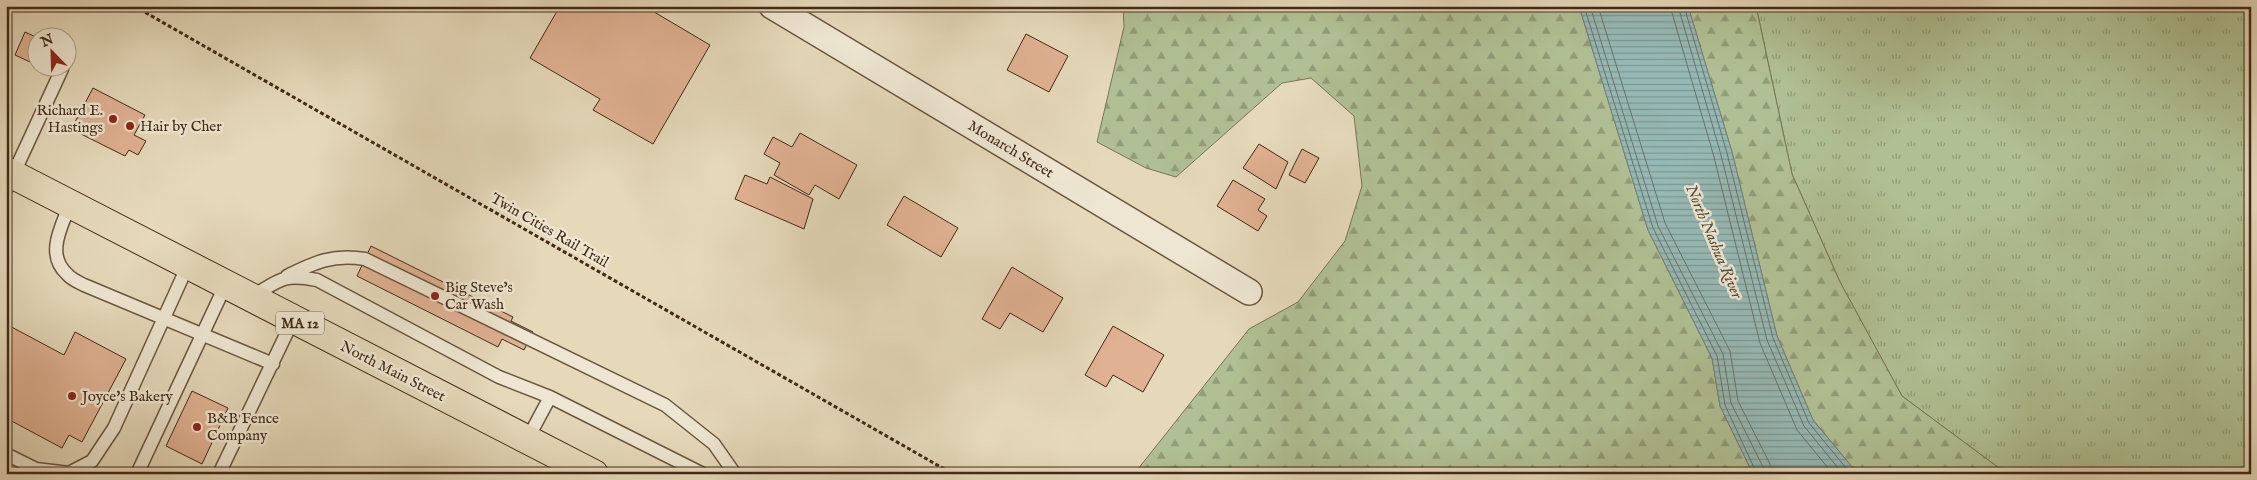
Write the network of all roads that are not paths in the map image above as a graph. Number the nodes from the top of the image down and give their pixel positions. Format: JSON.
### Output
{"nodes":[{"id":1,"x":772,"y":6,"type":"edge"},
{"id":2,"x":58,"y":78,"type":"edge"},
{"id":3,"x":9,"y":179,"type":"edge"},
{"id":4,"x":70,"y":204,"type":"junction"},
{"id":5,"x":188,"y":265,"type":"junction"},
{"id":6,"x":287,"y":276,"type":"junction"},
{"id":7,"x":226,"y":284,"type":"junction"},
{"id":8,"x":1249,"y":292,"type":"dead end"},
{"id":9,"x":250,"y":297,"type":"junction"},
{"id":10,"x":164,"y":318,"type":"junction"},
{"id":11,"x":294,"y":320,"type":"junction"},
{"id":12,"x":202,"y":334,"type":"junction"},
{"id":13,"x":272,"y":364,"type":"junction"},
{"id":14,"x":550,"y":397,"type":"junction"},
{"id":15,"x":527,"y":440,"type":"junction"},
{"id":16,"x":6,"y":454,"type":"edge"},
{"id":17,"x":137,"y":474,"type":"edge"},
{"id":18,"x":219,"y":474,"type":"edge"},
{"id":19,"x":594,"y":474,"type":"edge"},
{"id":20,"x":703,"y":474,"type":"edge"},
{"id":21,"x":735,"y":474,"type":"edge"}],
"edges":[{"from":1,"to":8,"type":"street","name":"Monarch Street"},
{"from":2,"to":3,"type":"lane"},
{"from":3,"to":4,"type":"highway","name":"North Main Street","number":"MA 12"},
{"from":4,"to":5,"type":"highway","name":"North Main Street","number":"MA 12"},
{"from":4,"to":10,"type":"lane"},
{"from":5,"to":7,"type":"highway","name":"North Main Street","number":"MA 12"},
{"from":5,"to":10,"type":"lane"},
{"from":6,"to":9,"type":"lane"},
{"from":6,"to":14,"type":"lane"},
{"from":6,"to":21,"type":"lane"},
{"from":7,"to":9,"type":"highway","name":"North Main Street","number":"MA 12"},
{"from":7,"to":12,"type":"lane"},
{"from":9,"to":11,"type":"highway","name":"North Main Street","number":"MA 12"},
{"from":10,"to":12,"type":"lane"},
{"from":10,"to":16,"type":"lane"},
{"from":11,"to":13,"type":"lane"},
{"from":11,"to":15,"type":"highway","name":"North Main Street","number":"MA 12"},
{"from":12,"to":13,"type":"lane"},
{"from":12,"to":17,"type":"lane"},
{"from":13,"to":18,"type":"lane"},
{"from":14,"to":15,"type":"lane"},
{"from":14,"to":20,"type":"lane"},
{"from":15,"to":19,"type":"highway","name":"North Main Street","number":"MA 12"}]}
